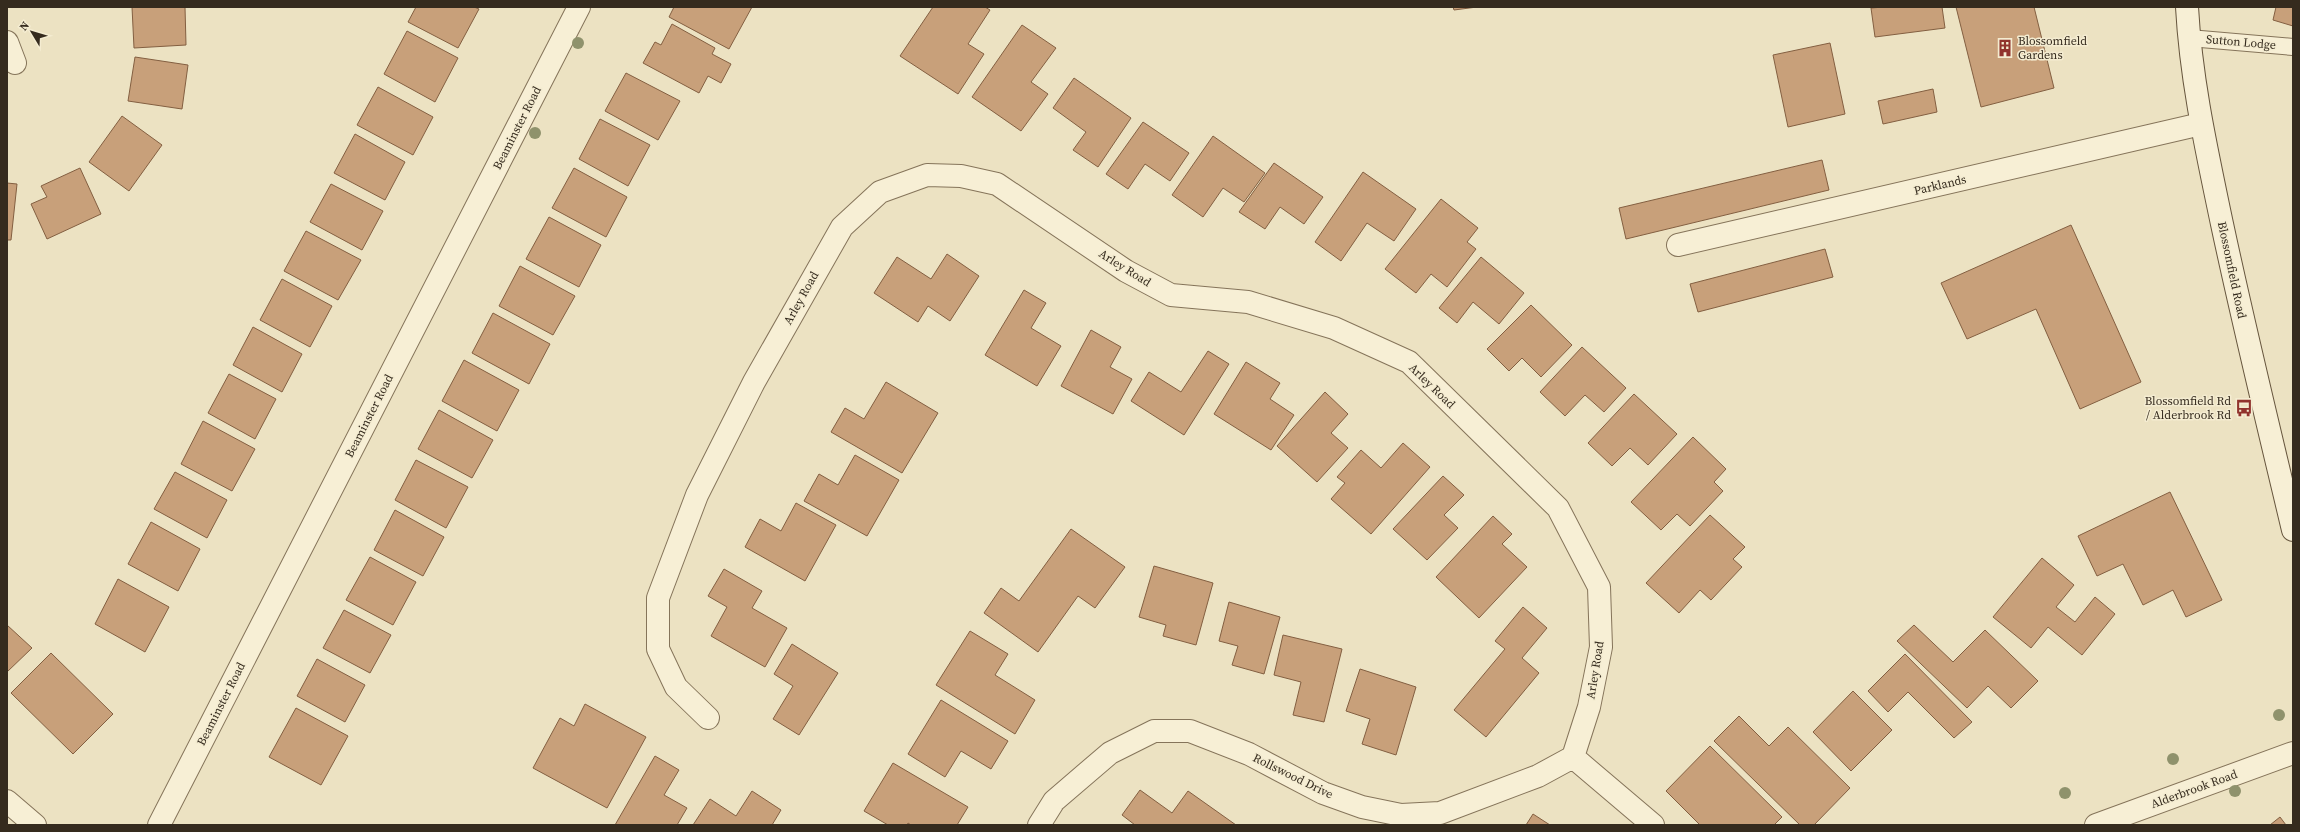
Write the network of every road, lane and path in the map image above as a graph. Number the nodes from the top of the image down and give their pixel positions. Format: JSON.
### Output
{"nodes":[{"id":1,"x":579,"y":7,"type":"edge"},
{"id":2,"x":2187,"y":7,"type":"edge"},
{"id":3,"x":2189,"y":38,"type":"junction"},
{"id":4,"x":7,"y":42,"type":"edge"},
{"id":5,"x":2293,"y":47,"type":"edge"},
{"id":6,"x":15,"y":63,"type":"dead end"},
{"id":7,"x":2201,"y":124,"type":"junction"},
{"id":8,"x":1678,"y":246,"type":"dead end"},
{"id":9,"x":2293,"y":530,"type":"edge"},
{"id":10,"x":708,"y":718,"type":"dead end"},
{"id":11,"x":2293,"y":753,"type":"edge"},
{"id":12,"x":1573,"y":757,"type":"junction"},
{"id":13,"x":7,"y":800,"type":"edge"},
{"id":14,"x":35,"y":825,"type":"edge"},
{"id":15,"x":159,"y":825,"type":"edge"},
{"id":16,"x":1039,"y":825,"type":"edge"},
{"id":17,"x":1653,"y":825,"type":"edge"},
{"id":18,"x":2096,"y":825,"type":"edge"}],
"edges":[{"from":1,"to":15,"type":"street","name":"Beaminster Road"},
{"from":2,"to":3,"type":"street","name":"Blossomfield Road"},
{"from":3,"to":5,"type":"lane","name":"Sutton Lodge"},
{"from":3,"to":7,"type":"street","name":"Blossomfield Road"},
{"from":4,"to":6,"type":"street"},
{"from":7,"to":8,"type":"street","name":"Parklands"},
{"from":7,"to":9,"type":"street","name":"Blossomfield Road"},
{"from":10,"to":12,"type":"street","name":"Arley Road"},
{"from":11,"to":18,"type":"street","name":"Alderbrook Road"},
{"from":12,"to":16,"type":"street","name":"Rollswood Drive"},
{"from":12,"to":17,"type":"street"},
{"from":13,"to":14,"type":"street"}]}
